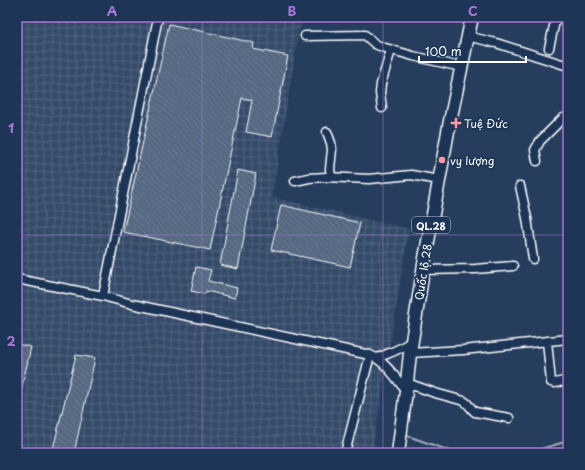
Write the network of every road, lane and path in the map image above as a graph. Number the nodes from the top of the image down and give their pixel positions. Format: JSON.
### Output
{"nodes":[{"id":1,"x":158,"y":17,"type":"edge"},
{"id":2,"x":472,"y":17,"type":"edge"},
{"id":3,"x":556,"y":17,"type":"edge"},
{"id":4,"x":305,"y":36,"type":"dead end"},
{"id":5,"x":467,"y":36,"type":"junction"},
{"id":6,"x":549,"y":48,"type":"dead end"},
{"id":7,"x":390,"y":50,"type":"junction"},
{"id":8,"x":568,"y":66,"type":"edge"},
{"id":9,"x":461,"y":67,"type":"junction"},
{"id":10,"x":382,"y":108,"type":"dead end"},
{"id":11,"x":563,"y":118,"type":"dead end"},
{"id":12,"x":327,"y":132,"type":"dead end"},
{"id":13,"x":537,"y":162,"type":"dead end"},
{"id":14,"x":331,"y":177,"type":"junction"},
{"id":15,"x":439,"y":180,"type":"junction"},
{"id":16,"x":295,"y":181,"type":"dead end"},
{"id":17,"x":520,"y":186,"type":"dead end"},
{"id":18,"x":533,"y":259,"type":"dead end"},
{"id":19,"x":513,"y":266,"type":"dead end"},
{"id":20,"x":423,"y":270,"type":"junction"},
{"id":21,"x":17,"y":279,"type":"edge"},
{"id":22,"x":103,"y":296,"type":"junction"},
{"id":23,"x":568,"y":339,"type":"edge"},
{"id":24,"x":413,"y":340,"type":"junction"},
{"id":25,"x":546,"y":341,"type":"junction"},
{"id":26,"x":410,"y":353,"type":"junction"},
{"id":27,"x":373,"y":357,"type":"junction"},
{"id":28,"x":568,"y":380,"type":"edge"},
{"id":29,"x":406,"y":387,"type":"junction"},
{"id":30,"x":509,"y":418,"type":"dead end"},
{"id":31,"x":345,"y":453,"type":"edge"},
{"id":32,"x":398,"y":453,"type":"edge"}],
"edges":[{"from":1,"to":22,"type":"street"},
{"from":2,"to":5,"type":"highway","name":"Quốc lộ 28","number":"QL.28"},
{"from":3,"to":6,"type":"street"},
{"from":4,"to":7,"type":"street"},
{"from":5,"to":8,"type":"street"},
{"from":5,"to":9,"type":"highway","name":"Quốc lộ 28","number":"QL.28"},
{"from":7,"to":9,"type":"street"},
{"from":7,"to":10,"type":"street"},
{"from":9,"to":15,"type":"highway","name":"Quốc lộ 28","number":"QL.28"},
{"from":11,"to":13,"type":"street"},
{"from":12,"to":14,"type":"street"},
{"from":14,"to":15,"type":"street"},
{"from":14,"to":16,"type":"street"},
{"from":15,"to":20,"type":"highway","name":"Quốc lộ 28","number":"QL.28"},
{"from":17,"to":18,"type":"street"},
{"from":19,"to":20,"type":"street"},
{"from":20,"to":24,"type":"highway","name":"Quốc lộ 28","number":"QL.28"},
{"from":21,"to":22,"type":"street"},
{"from":22,"to":27,"type":"street"},
{"from":23,"to":25,"type":"street"},
{"from":24,"to":26,"type":"highway","name":"Quốc lộ 28","number":"QL.28"},
{"from":24,"to":27,"type":"street"},
{"from":25,"to":26,"type":"street"},
{"from":25,"to":28,"type":"street"},
{"from":26,"to":29,"type":"highway","name":"Quốc lộ 28","number":"QL.28"},
{"from":27,"to":29,"type":"street"},
{"from":27,"to":31,"type":"street"},
{"from":29,"to":30,"type":"street"},
{"from":29,"to":32,"type":"highway","name":"Quốc lộ 28","number":"QL.28"}]}
